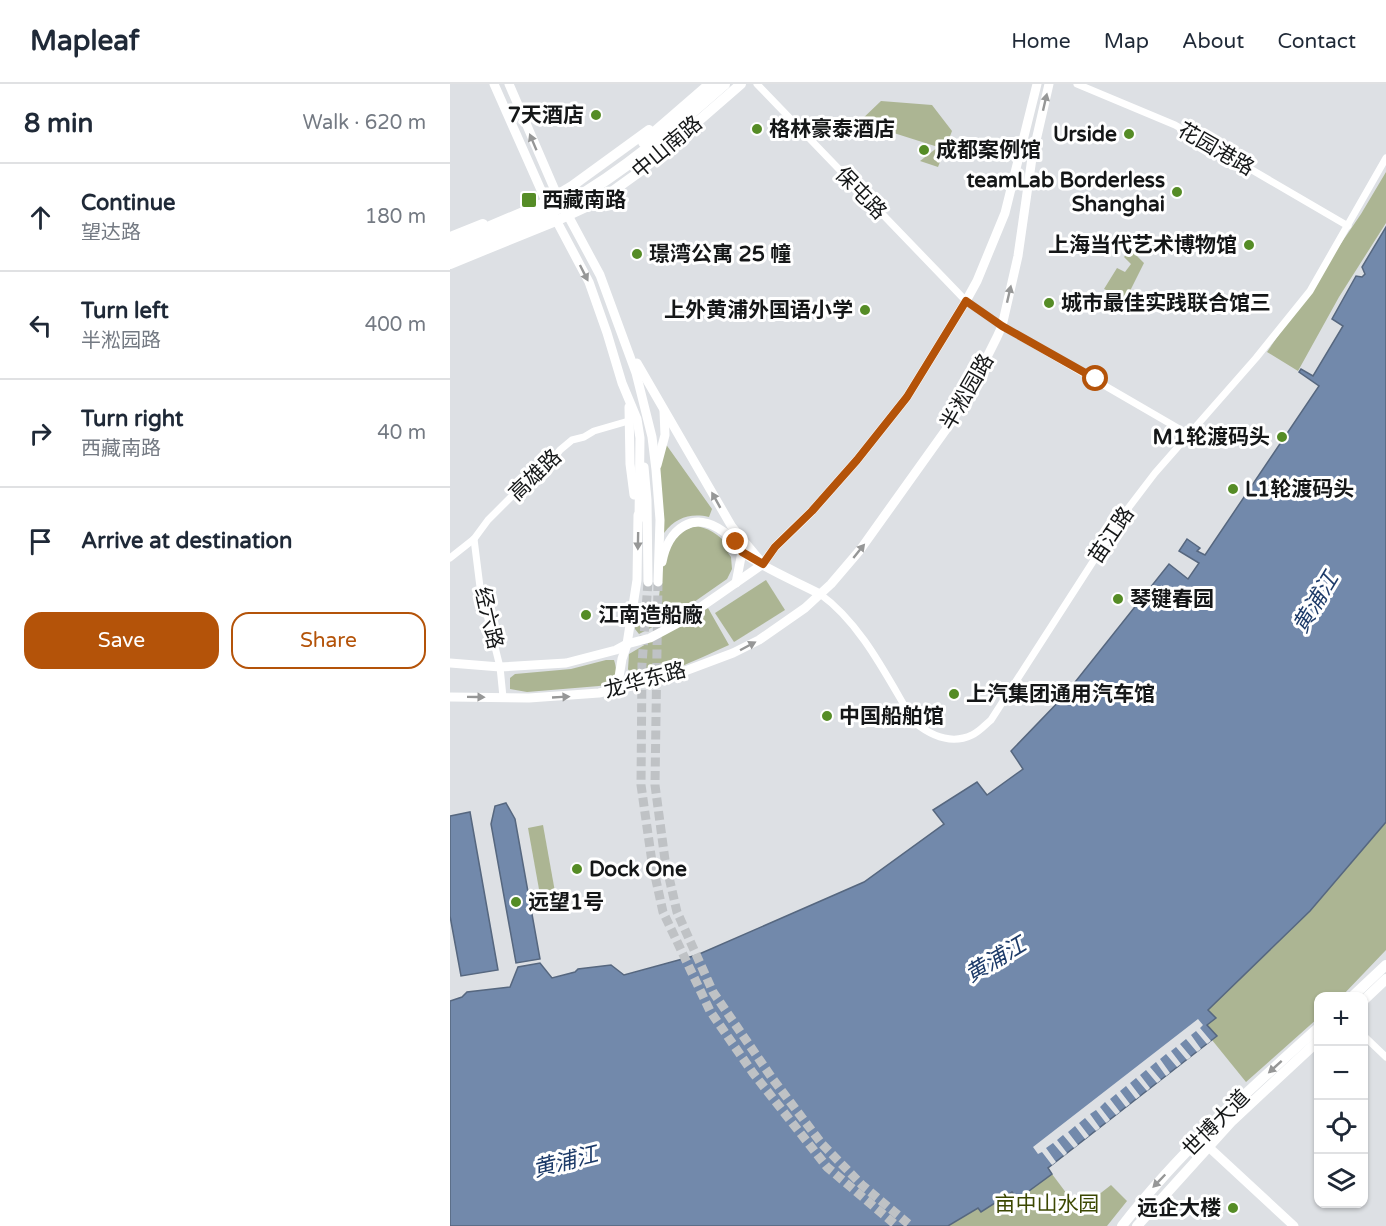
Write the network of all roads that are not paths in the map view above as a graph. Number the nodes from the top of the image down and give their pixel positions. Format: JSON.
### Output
{"nodes":[{"id":1,"x":494,"y":84,"type":"edge"},
{"id":2,"x":509,"y":84,"type":"edge"},
{"id":3,"x":702,"y":84,"type":"edge"},
{"id":4,"x":711,"y":84,"type":"edge"},
{"id":5,"x":724,"y":84,"type":"edge"},
{"id":6,"x":741,"y":84,"type":"edge"},
{"id":7,"x":757,"y":84,"type":"edge"},
{"id":8,"x":1037,"y":84,"type":"edge"},
{"id":9,"x":1049,"y":84,"type":"edge"},
{"id":10,"x":1077,"y":84,"type":"edge"},
{"id":11,"x":1386,"y":158,"type":"edge"},
{"id":12,"x":557,"y":195,"type":"junction"},
{"id":13,"x":545,"y":199,"type":"junction"},
{"id":14,"x":563,"y":218,"type":"junction"},
{"id":15,"x":1348,"y":226,"type":"junction"},
{"id":16,"x":450,"y":237,"type":"edge"},
{"id":17,"x":450,"y":244,"type":"edge"},
{"id":18,"x":450,"y":254,"type":"edge"},
{"id":19,"x":450,"y":264,"type":"edge"},
{"id":20,"x":966,"y":301,"type":"junction"},
{"id":21,"x":1002,"y":326,"type":"junction"},
{"id":22,"x":624,"y":343,"type":"junction"},
{"id":23,"x":663,"y":409,"type":"junction"},
{"id":24,"x":634,"y":420,"type":"junction"},
{"id":25,"x":1188,"y":434,"type":"junction"},
{"id":26,"x":640,"y":438,"type":"junction"},
{"id":27,"x":656,"y":470,"type":"junction"},
{"id":28,"x":639,"y":519,"type":"junction"},
{"id":29,"x":474,"y":539,"type":"junction"},
{"id":30,"x":742,"y":552,"type":"junction"},
{"id":31,"x":450,"y":558,"type":"edge"},
{"id":32,"x":763,"y":564,"type":"junction"},
{"id":33,"x":653,"y":582,"type":"junction"},
{"id":34,"x":736,"y":583,"type":"junction"},
{"id":35,"x":820,"y":594,"type":"junction"},
{"id":36,"x":627,"y":644,"type":"junction"},
{"id":37,"x":450,"y":663,"type":"edge"},
{"id":38,"x":500,"y":667,"type":"junction"},
{"id":39,"x":617,"y":689,"type":"junction"},
{"id":40,"x":450,"y":697,"type":"edge"},
{"id":41,"x":502,"y":697,"type":"junction"},
{"id":42,"x":1386,"y":965,"type":"edge"},
{"id":43,"x":1386,"y":979,"type":"edge"},
{"id":44,"x":1357,"y":992,"type":"edge"},
{"id":45,"x":1368,"y":996,"type":"edge"},
{"id":46,"x":1314,"y":1032,"type":"edge"},
{"id":47,"x":1368,"y":1040,"type":"edge"},
{"id":48,"x":1314,"y":1045,"type":"edge"},
{"id":49,"x":1386,"y":1057,"type":"edge"},
{"id":50,"x":1204,"y":1143,"type":"junction"},
{"id":51,"x":1122,"y":1226,"type":"edge"},
{"id":52,"x":1137,"y":1226,"type":"edge"},
{"id":53,"x":1293,"y":1226,"type":"edge"}],
"edges":[{"from":1,"to":13,"type":"main road"},
{"from":12,"to":2,"type":"main road","one_way":true},
{"from":3,"to":12,"type":"main road","name":"中山南路"},
{"from":4,"to":17,"type":"highway"},
{"from":5,"to":18,"type":"highway"},
{"from":6,"to":14,"type":"main road","name":"中山南路"},
{"from":7,"to":20,"type":"street","name":"保屯路"},
{"from":8,"to":20,"type":"main road"},
{"from":21,"to":9,"type":"main road","name":"半淞园路","one_way":true},
{"from":10,"to":15,"type":"street","name":"花园港路"},
{"from":11,"to":15,"type":"street","name":"苗江路"},
{"from":12,"to":13,"type":"main road","name":"中山南路"},
{"from":12,"to":14,"type":"main road"},
{"from":13,"to":14,"type":"main road"},
{"from":13,"to":16,"type":"main road","name":"中山南路"},
{"from":14,"to":19,"type":"main road","name":"中山南路"},
{"from":14,"to":22,"type":"main road"},
{"from":14,"to":24,"type":"main road","one_way":true},
{"from":15,"to":25,"type":"street","name":"苗江路"},
{"from":20,"to":21,"type":"street","name":"保屯路"},
{"from":20,"to":32,"type":"main road"},
{"from":21,"to":25,"type":"street","name":"保屯路"},
{"from":35,"to":21,"type":"main road","name":"半淞园路","one_way":true},
{"from":22,"to":23,"type":"main road"},
{"from":22,"to":27,"type":"main road"},
{"from":23,"to":27,"type":"main road"},
{"from":32,"to":23,"type":"main road","one_way":true},
{"from":24,"to":26,"type":"main road"},
{"from":24,"to":28,"type":"main road"},
{"from":24,"to":29,"type":"street","name":"高雄路"},
{"from":25,"to":35,"type":"street","name":"苗江路"},
{"from":26,"to":28,"type":"main road"},
{"from":26,"to":33,"type":"main road"},
{"from":27,"to":33,"type":"main road"},
{"from":28,"to":36,"type":"main road","one_way":true},
{"from":29,"to":31,"type":"street","name":"高雄路"},
{"from":29,"to":38,"type":"street","name":"经六路"},
{"from":30,"to":32,"type":"main road"},
{"from":30,"to":33,"type":"main road"},
{"from":30,"to":34,"type":"main road"},
{"from":32,"to":34,"type":"main road","name":"龙华东路"},
{"from":32,"to":35,"type":"main road"},
{"from":34,"to":36,"type":"main road","name":"龙华东路"},
{"from":39,"to":35,"type":"main road","name":"龙华东路","one_way":true},
{"from":36,"to":38,"type":"main road","name":"龙华东路"},
{"from":36,"to":39,"type":"main road"},
{"from":37,"to":38,"type":"main road","name":"龙华东路"},
{"from":38,"to":41,"type":"street","name":"经六路"},
{"from":41,"to":39,"type":"main road","name":"龙华东路","one_way":true},
{"from":40,"to":41,"type":"main road","name":"龙华东路","one_way":true},
{"from":42,"to":44,"type":"main road"},
{"from":43,"to":45,"type":"main road"},
{"from":46,"to":50,"type":"main road","name":"世博大道","one_way":true},
{"from":47,"to":49,"type":"street"},
{"from":48,"to":50,"type":"main road","name":"世博大道"},
{"from":50,"to":51,"type":"main road","name":"世博大道","one_way":true},
{"from":50,"to":52,"type":"main road","name":"世博大道"},
{"from":50,"to":53,"type":"main road"}]}
